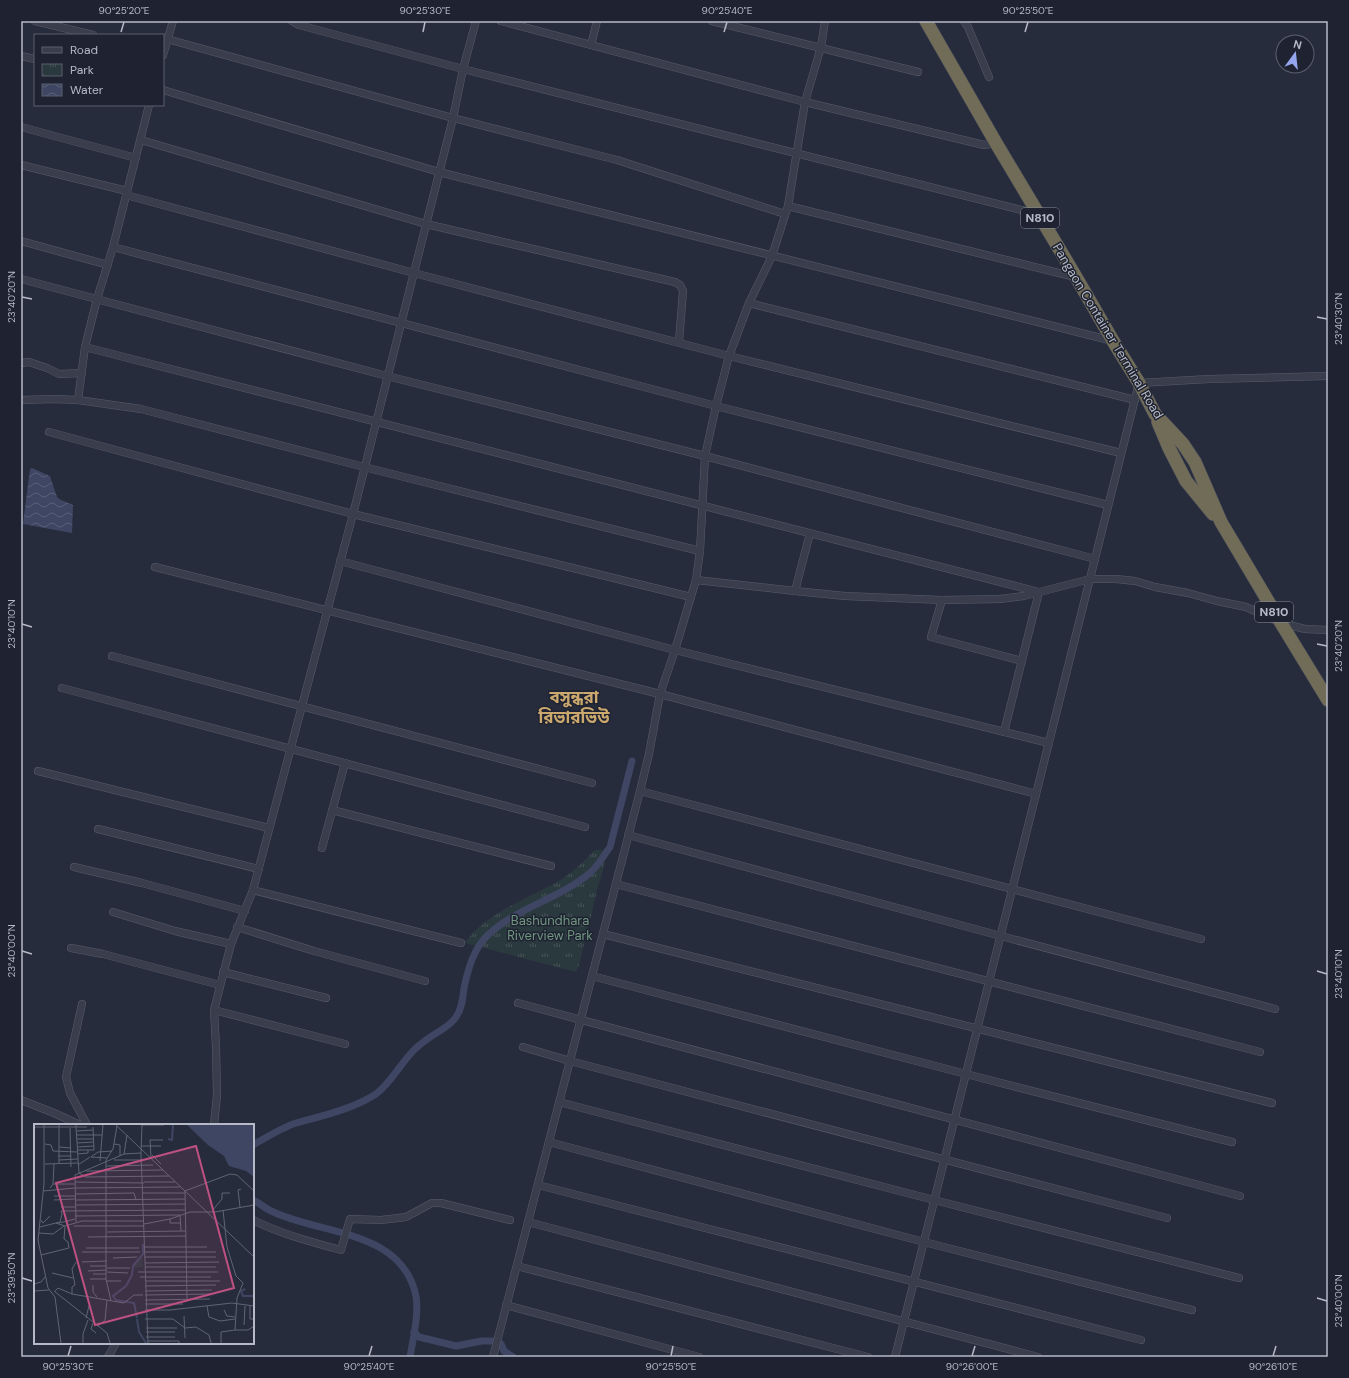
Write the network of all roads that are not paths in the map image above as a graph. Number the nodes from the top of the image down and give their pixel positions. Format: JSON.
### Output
{"nodes":[{"id":1,"x":35,"y":21,"type":"edge"},
{"id":2,"x":173,"y":21,"type":"edge"},
{"id":3,"x":292,"y":21,"type":"edge"},
{"id":4,"x":476,"y":21,"type":"edge"},
{"id":5,"x":501,"y":21,"type":"edge"},
{"id":6,"x":597,"y":21,"type":"edge"},
{"id":7,"x":712,"y":21,"type":"edge"},
{"id":8,"x":824,"y":21,"type":"edge"},
{"id":9,"x":926,"y":21,"type":"edge"},
{"id":10,"x":964,"y":21,"type":"edge"},
{"id":11,"x":89,"y":34,"type":"edge"},
{"id":12,"x":167,"y":39,"type":"junction"},
{"id":13,"x":591,"y":45,"type":"junction"},
{"id":14,"x":821,"y":47,"type":"junction"},
{"id":15,"x":164,"y":50,"type":"edge"},
{"id":16,"x":21,"y":56,"type":"edge"},
{"id":17,"x":34,"y":59,"type":"edge"},
{"id":18,"x":463,"y":69,"type":"junction"},
{"id":19,"x":918,"y":72,"type":"dead end"},
{"id":20,"x":989,"y":77,"type":"dead end"},
{"id":21,"x":164,"y":90,"type":"edge"},
{"id":22,"x":805,"y":102,"type":"junction"},
{"id":23,"x":149,"y":106,"type":"edge"},
{"id":24,"x":453,"y":118,"type":"junction"},
{"id":25,"x":21,"y":127,"type":"edge"},
{"id":26,"x":141,"y":140,"type":"junction"},
{"id":27,"x":996,"y":143,"type":"junction"},
{"id":28,"x":796,"y":154,"type":"junction"},
{"id":29,"x":136,"y":158,"type":"junction"},
{"id":30,"x":21,"y":164,"type":"edge"},
{"id":31,"x":439,"y":172,"type":"junction"},
{"id":32,"x":127,"y":193,"type":"junction"},
{"id":33,"x":788,"y":206,"type":"junction"},
{"id":34,"x":785,"y":214,"type":"junction"},
{"id":35,"x":1038,"y":214,"type":"junction"},
{"id":36,"x":426,"y":224,"type":"junction"},
{"id":37,"x":21,"y":241,"type":"edge"},
{"id":38,"x":113,"y":247,"type":"junction"},
{"id":39,"x":772,"y":256,"type":"junction"},
{"id":40,"x":108,"y":265,"type":"junction"},
{"id":41,"x":414,"y":273,"type":"junction"},
{"id":42,"x":1076,"y":277,"type":"junction"},
{"id":43,"x":21,"y":280,"type":"edge"},
{"id":44,"x":97,"y":299,"type":"junction"},
{"id":45,"x":748,"y":303,"type":"junction"},
{"id":46,"x":401,"y":323,"type":"junction"},
{"id":47,"x":1112,"y":341,"type":"junction"},
{"id":48,"x":679,"y":342,"type":"junction"},
{"id":49,"x":85,"y":347,"type":"junction"},
{"id":50,"x":729,"y":356,"type":"junction"},
{"id":51,"x":21,"y":363,"type":"edge"},
{"id":52,"x":82,"y":373,"type":"junction"},
{"id":53,"x":387,"y":376,"type":"junction"},
{"id":54,"x":1328,"y":376,"type":"edge"},
{"id":55,"x":1139,"y":383,"type":"junction"},
{"id":56,"x":21,"y":400,"type":"edge"},
{"id":57,"x":78,"y":400,"type":"junction"},
{"id":58,"x":1135,"y":400,"type":"junction"},
{"id":59,"x":716,"y":406,"type":"junction"},
{"id":60,"x":376,"y":422,"type":"junction"},
{"id":61,"x":49,"y":432,"type":"dead end"},
{"id":62,"x":1122,"y":453,"type":"junction"},
{"id":63,"x":706,"y":456,"type":"junction"},
{"id":64,"x":364,"y":467,"type":"junction"},
{"id":65,"x":704,"y":505,"type":"junction"},
{"id":66,"x":1108,"y":505,"type":"junction"},
{"id":67,"x":353,"y":514,"type":"junction"},
{"id":68,"x":810,"y":533,"type":"junction"},
{"id":69,"x":700,"y":551,"type":"junction"},
{"id":70,"x":1095,"y":559,"type":"junction"},
{"id":71,"x":340,"y":561,"type":"junction"},
{"id":72,"x":155,"y":566,"type":"dead end"},
{"id":73,"x":1090,"y":579,"type":"junction"},
{"id":74,"x":696,"y":580,"type":"junction"},
{"id":75,"x":795,"y":591,"type":"junction"},
{"id":76,"x":1039,"y":592,"type":"junction"},
{"id":77,"x":690,"y":597,"type":"junction"},
{"id":78,"x":942,"y":600,"type":"junction"},
{"id":79,"x":328,"y":609,"type":"junction"},
{"id":80,"x":1281,"y":623,"type":"junction"},
{"id":81,"x":1328,"y":630,"type":"edge"},
{"id":82,"x":675,"y":650,"type":"junction"},
{"id":83,"x":112,"y":656,"type":"dead end"},
{"id":84,"x":1022,"y":661,"type":"junction"},
{"id":85,"x":62,"y":688,"type":"dead end"},
{"id":86,"x":660,"y":694,"type":"junction"},
{"id":87,"x":1328,"y":700,"type":"edge"},
{"id":88,"x":301,"y":707,"type":"junction"},
{"id":89,"x":1004,"y":732,"type":"junction"},
{"id":90,"x":1049,"y":743,"type":"junction"},
{"id":91,"x":291,"y":749,"type":"junction"},
{"id":92,"x":345,"y":763,"type":"junction"},
{"id":93,"x":38,"y":771,"type":"dead end"},
{"id":94,"x":592,"y":783,"type":"dead end"},
{"id":95,"x":640,"y":791,"type":"junction"},
{"id":96,"x":1036,"y":794,"type":"junction"},
{"id":97,"x":332,"y":810,"type":"junction"},
{"id":98,"x":585,"y":827,"type":"dead end"},
{"id":99,"x":269,"y":828,"type":"junction"},
{"id":100,"x":98,"y":829,"type":"dead end"},
{"id":101,"x":628,"y":835,"type":"junction"},
{"id":102,"x":322,"y":848,"type":"dead end"},
{"id":103,"x":551,"y":866,"type":"dead end"},
{"id":104,"x":74,"y":867,"type":"dead end"},
{"id":105,"x":258,"y":869,"type":"junction"},
{"id":106,"x":616,"y":884,"type":"junction"},
{"id":107,"x":254,"y":890,"type":"junction"},
{"id":108,"x":1012,"y":890,"type":"junction"},
{"id":109,"x":245,"y":911,"type":"junction"},
{"id":110,"x":113,"y":912,"type":"dead end"},
{"id":111,"x":237,"y":927,"type":"junction"},
{"id":112,"x":603,"y":934,"type":"junction"},
{"id":113,"x":1000,"y":936,"type":"junction"},
{"id":114,"x":1201,"y":940,"type":"dead end"},
{"id":115,"x":461,"y":943,"type":"dead end"},
{"id":116,"x":230,"y":944,"type":"junction"},
{"id":117,"x":71,"y":948,"type":"dead end"},
{"id":118,"x":223,"y":972,"type":"junction"},
{"id":119,"x":592,"y":976,"type":"junction"},
{"id":120,"x":425,"y":981,"type":"dead end"},
{"id":121,"x":989,"y":981,"type":"junction"},
{"id":122,"x":220,"y":985,"type":"junction"},
{"id":123,"x":326,"y":998,"type":"dead end"},
{"id":124,"x":518,"y":1003,"type":"dead end"},
{"id":125,"x":82,"y":1004,"type":"dead end"},
{"id":126,"x":1276,"y":1009,"type":"dead end"},
{"id":127,"x":214,"y":1010,"type":"junction"},
{"id":128,"x":580,"y":1019,"type":"junction"},
{"id":129,"x":977,"y":1028,"type":"junction"},
{"id":130,"x":345,"y":1044,"type":"dead end"},
{"id":131,"x":524,"y":1047,"type":"dead end"},
{"id":132,"x":1260,"y":1052,"type":"dead end"},
{"id":133,"x":570,"y":1061,"type":"junction"},
{"id":134,"x":966,"y":1074,"type":"junction"},
{"id":135,"x":21,"y":1100,"type":"edge"},
{"id":136,"x":559,"y":1102,"type":"junction"},
{"id":137,"x":1272,"y":1103,"type":"dead end"},
{"id":138,"x":955,"y":1119,"type":"junction"},
{"id":139,"x":78,"y":1124,"type":"edge"},
{"id":140,"x":87,"y":1124,"type":"edge"},
{"id":141,"x":214,"y":1124,"type":"edge"},
{"id":142,"x":549,"y":1142,"type":"junction"},
{"id":143,"x":1232,"y":1142,"type":"dead end"},
{"id":144,"x":945,"y":1160,"type":"junction"},
{"id":145,"x":538,"y":1185,"type":"junction"},
{"id":146,"x":1240,"y":1196,"type":"dead end"},
{"id":147,"x":934,"y":1200,"type":"junction"},
{"id":148,"x":1167,"y":1218,"type":"dead end"},
{"id":149,"x":254,"y":1220,"type":"edge"},
{"id":150,"x":510,"y":1220,"type":"dead end"},
{"id":151,"x":528,"y":1222,"type":"junction"},
{"id":152,"x":924,"y":1242,"type":"junction"},
{"id":153,"x":517,"y":1266,"type":"junction"},
{"id":154,"x":1239,"y":1278,"type":"dead end"},
{"id":155,"x":914,"y":1281,"type":"junction"},
{"id":156,"x":506,"y":1305,"type":"junction"},
{"id":157,"x":1192,"y":1310,"type":"dead end"},
{"id":158,"x":904,"y":1322,"type":"junction"},
{"id":159,"x":1141,"y":1340,"type":"dead end"},
{"id":160,"x":115,"y":1344,"type":"edge"},
{"id":161,"x":108,"y":1357,"type":"edge"},
{"id":162,"x":494,"y":1357,"type":"edge"},
{"id":163,"x":699,"y":1357,"type":"edge"},
{"id":164,"x":868,"y":1357,"type":"edge"},
{"id":165,"x":895,"y":1357,"type":"edge"},
{"id":166,"x":1038,"y":1357,"type":"edge"}],
"edges":[{"from":1,"to":11,"type":"street"},
{"from":2,"to":12,"type":"street"},
{"from":3,"to":18,"type":"street"},
{"from":4,"to":18,"type":"street"},
{"from":5,"to":13,"type":"street"},
{"from":6,"to":13,"type":"street"},
{"from":7,"to":14,"type":"street"},
{"from":8,"to":14,"type":"street"},
{"from":9,"to":27,"type":"highway","name":"Pangaon Container Terminal Road","number":"N810"},
{"from":10,"to":20,"type":"street"},
{"from":12,"to":15,"type":"street"},
{"from":12,"to":24,"type":"street"},
{"from":13,"to":22,"type":"street"},
{"from":14,"to":19,"type":"street"},
{"from":14,"to":22,"type":"street"},
{"from":16,"to":17,"type":"street"},
{"from":18,"to":24,"type":"street"},
{"from":18,"to":28,"type":"street"},
{"from":21,"to":31,"type":"street"},
{"from":22,"to":27,"type":"street"},
{"from":22,"to":28,"type":"street"},
{"from":23,"to":26,"type":"street"},
{"from":24,"to":31,"type":"street"},
{"from":24,"to":34,"type":"street"},
{"from":25,"to":29,"type":"street"},
{"from":26,"to":29,"type":"street"},
{"from":26,"to":36,"type":"street"},
{"from":27,"to":35,"type":"highway","name":"Pangaon Container Terminal Road","number":"N810"},
{"from":28,"to":33,"type":"street"},
{"from":28,"to":35,"type":"street"},
{"from":29,"to":32,"type":"street"},
{"from":30,"to":32,"type":"street"},
{"from":31,"to":36,"type":"street"},
{"from":31,"to":39,"type":"street"},
{"from":32,"to":38,"type":"street"},
{"from":32,"to":41,"type":"street"},
{"from":33,"to":34,"type":"street"},
{"from":33,"to":42,"type":"street"},
{"from":34,"to":39,"type":"street"},
{"from":35,"to":42,"type":"highway","name":"Pangaon Container Terminal Road","number":"N810"},
{"from":36,"to":41,"type":"street"},
{"from":36,"to":48,"type":"street"},
{"from":37,"to":40,"type":"street"},
{"from":38,"to":40,"type":"street"},
{"from":38,"to":46,"type":"street"},
{"from":39,"to":45,"type":"street"},
{"from":39,"to":47,"type":"street"},
{"from":40,"to":44,"type":"street"},
{"from":41,"to":46,"type":"street"},
{"from":41,"to":48,"type":"street"},
{"from":42,"to":47,"type":"highway","name":"Pangaon Container Terminal Road","number":"N810"},
{"from":43,"to":44,"type":"street"},
{"from":44,"to":49,"type":"street"},
{"from":44,"to":53,"type":"street"},
{"from":45,"to":50,"type":"street"},
{"from":45,"to":58,"type":"street"},
{"from":46,"to":53,"type":"street"},
{"from":46,"to":59,"type":"street"},
{"from":47,"to":55,"type":"highway","name":"Pangaon Container Terminal Road","number":"N810"},
{"from":48,"to":50,"type":"street"},
{"from":49,"to":52,"type":"street"},
{"from":49,"to":60,"type":"street"},
{"from":50,"to":59,"type":"street"},
{"from":50,"to":62,"type":"street"},
{"from":51,"to":52,"type":"street"},
{"from":52,"to":57,"type":"street"},
{"from":53,"to":60,"type":"street"},
{"from":53,"to":63,"type":"street"},
{"from":54,"to":55,"type":"street"},
{"from":55,"to":58,"type":"street"},
{"from":55,"to":80,"type":"highway","name":"Pangaon Container Terminal Road","number":"N810"},
{"from":56,"to":57,"type":"street"},
{"from":57,"to":64,"type":"street"},
{"from":58,"to":62,"type":"street"},
{"from":59,"to":63,"type":"street"},
{"from":59,"to":66,"type":"street"},
{"from":60,"to":64,"type":"street"},
{"from":60,"to":65,"type":"street"},
{"from":61,"to":67,"type":"street"},
{"from":62,"to":66,"type":"street"},
{"from":63,"to":65,"type":"street"},
{"from":63,"to":70,"type":"street"},
{"from":64,"to":67,"type":"street"},
{"from":64,"to":69,"type":"street"},
{"from":65,"to":68,"type":"street"},
{"from":65,"to":69,"type":"street"},
{"from":66,"to":70,"type":"street"},
{"from":67,"to":71,"type":"street"},
{"from":67,"to":77,"type":"street"},
{"from":68,"to":75,"type":"street"},
{"from":68,"to":76,"type":"street"},
{"from":69,"to":74,"type":"street"},
{"from":70,"to":73,"type":"street"},
{"from":71,"to":79,"type":"street"},
{"from":71,"to":82,"type":"street"},
{"from":72,"to":79,"type":"street"},
{"from":73,"to":76,"type":"street"},
{"from":73,"to":80,"type":"street"},
{"from":73,"to":90,"type":"street"},
{"from":74,"to":75,"type":"street"},
{"from":74,"to":77,"type":"street"},
{"from":75,"to":78,"type":"street"},
{"from":76,"to":78,"type":"street"},
{"from":76,"to":84,"type":"street"},
{"from":77,"to":82,"type":"street"},
{"from":78,"to":84,"type":"street"},
{"from":79,"to":86,"type":"street"},
{"from":79,"to":88,"type":"street"},
{"from":80,"to":81,"type":"street"},
{"from":80,"to":87,"type":"highway","number":"N810"},
{"from":82,"to":86,"type":"street"},
{"from":82,"to":89,"type":"street"},
{"from":83,"to":88,"type":"street"},
{"from":84,"to":89,"type":"street"},
{"from":85,"to":91,"type":"street"},
{"from":86,"to":95,"type":"street"},
{"from":86,"to":96,"type":"street"},
{"from":88,"to":91,"type":"street"},
{"from":88,"to":94,"type":"street"},
{"from":89,"to":90,"type":"street"},
{"from":90,"to":96,"type":"street"},
{"from":91,"to":92,"type":"street"},
{"from":91,"to":99,"type":"street"},
{"from":92,"to":97,"type":"street"},
{"from":92,"to":98,"type":"street"},
{"from":93,"to":99,"type":"street"},
{"from":95,"to":101,"type":"street"},
{"from":95,"to":108,"type":"street"},
{"from":96,"to":108,"type":"street"},
{"from":97,"to":102,"type":"street"},
{"from":97,"to":103,"type":"street"},
{"from":99,"to":105,"type":"street"},
{"from":100,"to":105,"type":"street"},
{"from":101,"to":106,"type":"street"},
{"from":101,"to":113,"type":"street"},
{"from":104,"to":109,"type":"street"},
{"from":105,"to":107,"type":"street"},
{"from":106,"to":112,"type":"street"},
{"from":106,"to":121,"type":"street"},
{"from":107,"to":109,"type":"street"},
{"from":107,"to":115,"type":"street"},
{"from":108,"to":113,"type":"street"},
{"from":108,"to":114,"type":"street"},
{"from":109,"to":111,"type":"street"},
{"from":110,"to":116,"type":"street"},
{"from":111,"to":116,"type":"street"},
{"from":111,"to":120,"type":"street"},
{"from":112,"to":119,"type":"street"},
{"from":112,"to":129,"type":"street"},
{"from":113,"to":121,"type":"street"},
{"from":113,"to":126,"type":"street"},
{"from":116,"to":118,"type":"street"},
{"from":117,"to":122,"type":"street"},
{"from":118,"to":122,"type":"street"},
{"from":118,"to":123,"type":"street"},
{"from":119,"to":128,"type":"street"},
{"from":119,"to":134,"type":"street"},
{"from":121,"to":129,"type":"street"},
{"from":121,"to":132,"type":"street"},
{"from":122,"to":127,"type":"street"},
{"from":124,"to":128,"type":"street"},
{"from":125,"to":140,"type":"street"},
{"from":127,"to":130,"type":"street"},
{"from":127,"to":141,"type":"street"},
{"from":128,"to":133,"type":"street"},
{"from":128,"to":138,"type":"street"},
{"from":129,"to":134,"type":"street"},
{"from":129,"to":137,"type":"street"},
{"from":131,"to":133,"type":"street"},
{"from":133,"to":136,"type":"street"},
{"from":133,"to":144,"type":"street"},
{"from":134,"to":138,"type":"street"},
{"from":134,"to":143,"type":"street"},
{"from":135,"to":139,"type":"street"},
{"from":136,"to":142,"type":"street"},
{"from":136,"to":147,"type":"street"},
{"from":138,"to":144,"type":"street"},
{"from":138,"to":146,"type":"street"},
{"from":142,"to":145,"type":"street"},
{"from":142,"to":152,"type":"street"},
{"from":144,"to":147,"type":"street"},
{"from":144,"to":148,"type":"street"},
{"from":145,"to":151,"type":"street"},
{"from":145,"to":155,"type":"street"},
{"from":147,"to":152,"type":"street"},
{"from":147,"to":154,"type":"street"},
{"from":149,"to":150,"type":"street"},
{"from":151,"to":153,"type":"street"},
{"from":151,"to":158,"type":"street"},
{"from":152,"to":155,"type":"street"},
{"from":152,"to":157,"type":"street"},
{"from":153,"to":156,"type":"street"},
{"from":153,"to":164,"type":"street"},
{"from":155,"to":158,"type":"street"},
{"from":155,"to":159,"type":"street"},
{"from":156,"to":162,"type":"street"},
{"from":156,"to":163,"type":"street"},
{"from":158,"to":165,"type":"street"},
{"from":158,"to":166,"type":"street"},
{"from":160,"to":161,"type":"street"}]}
